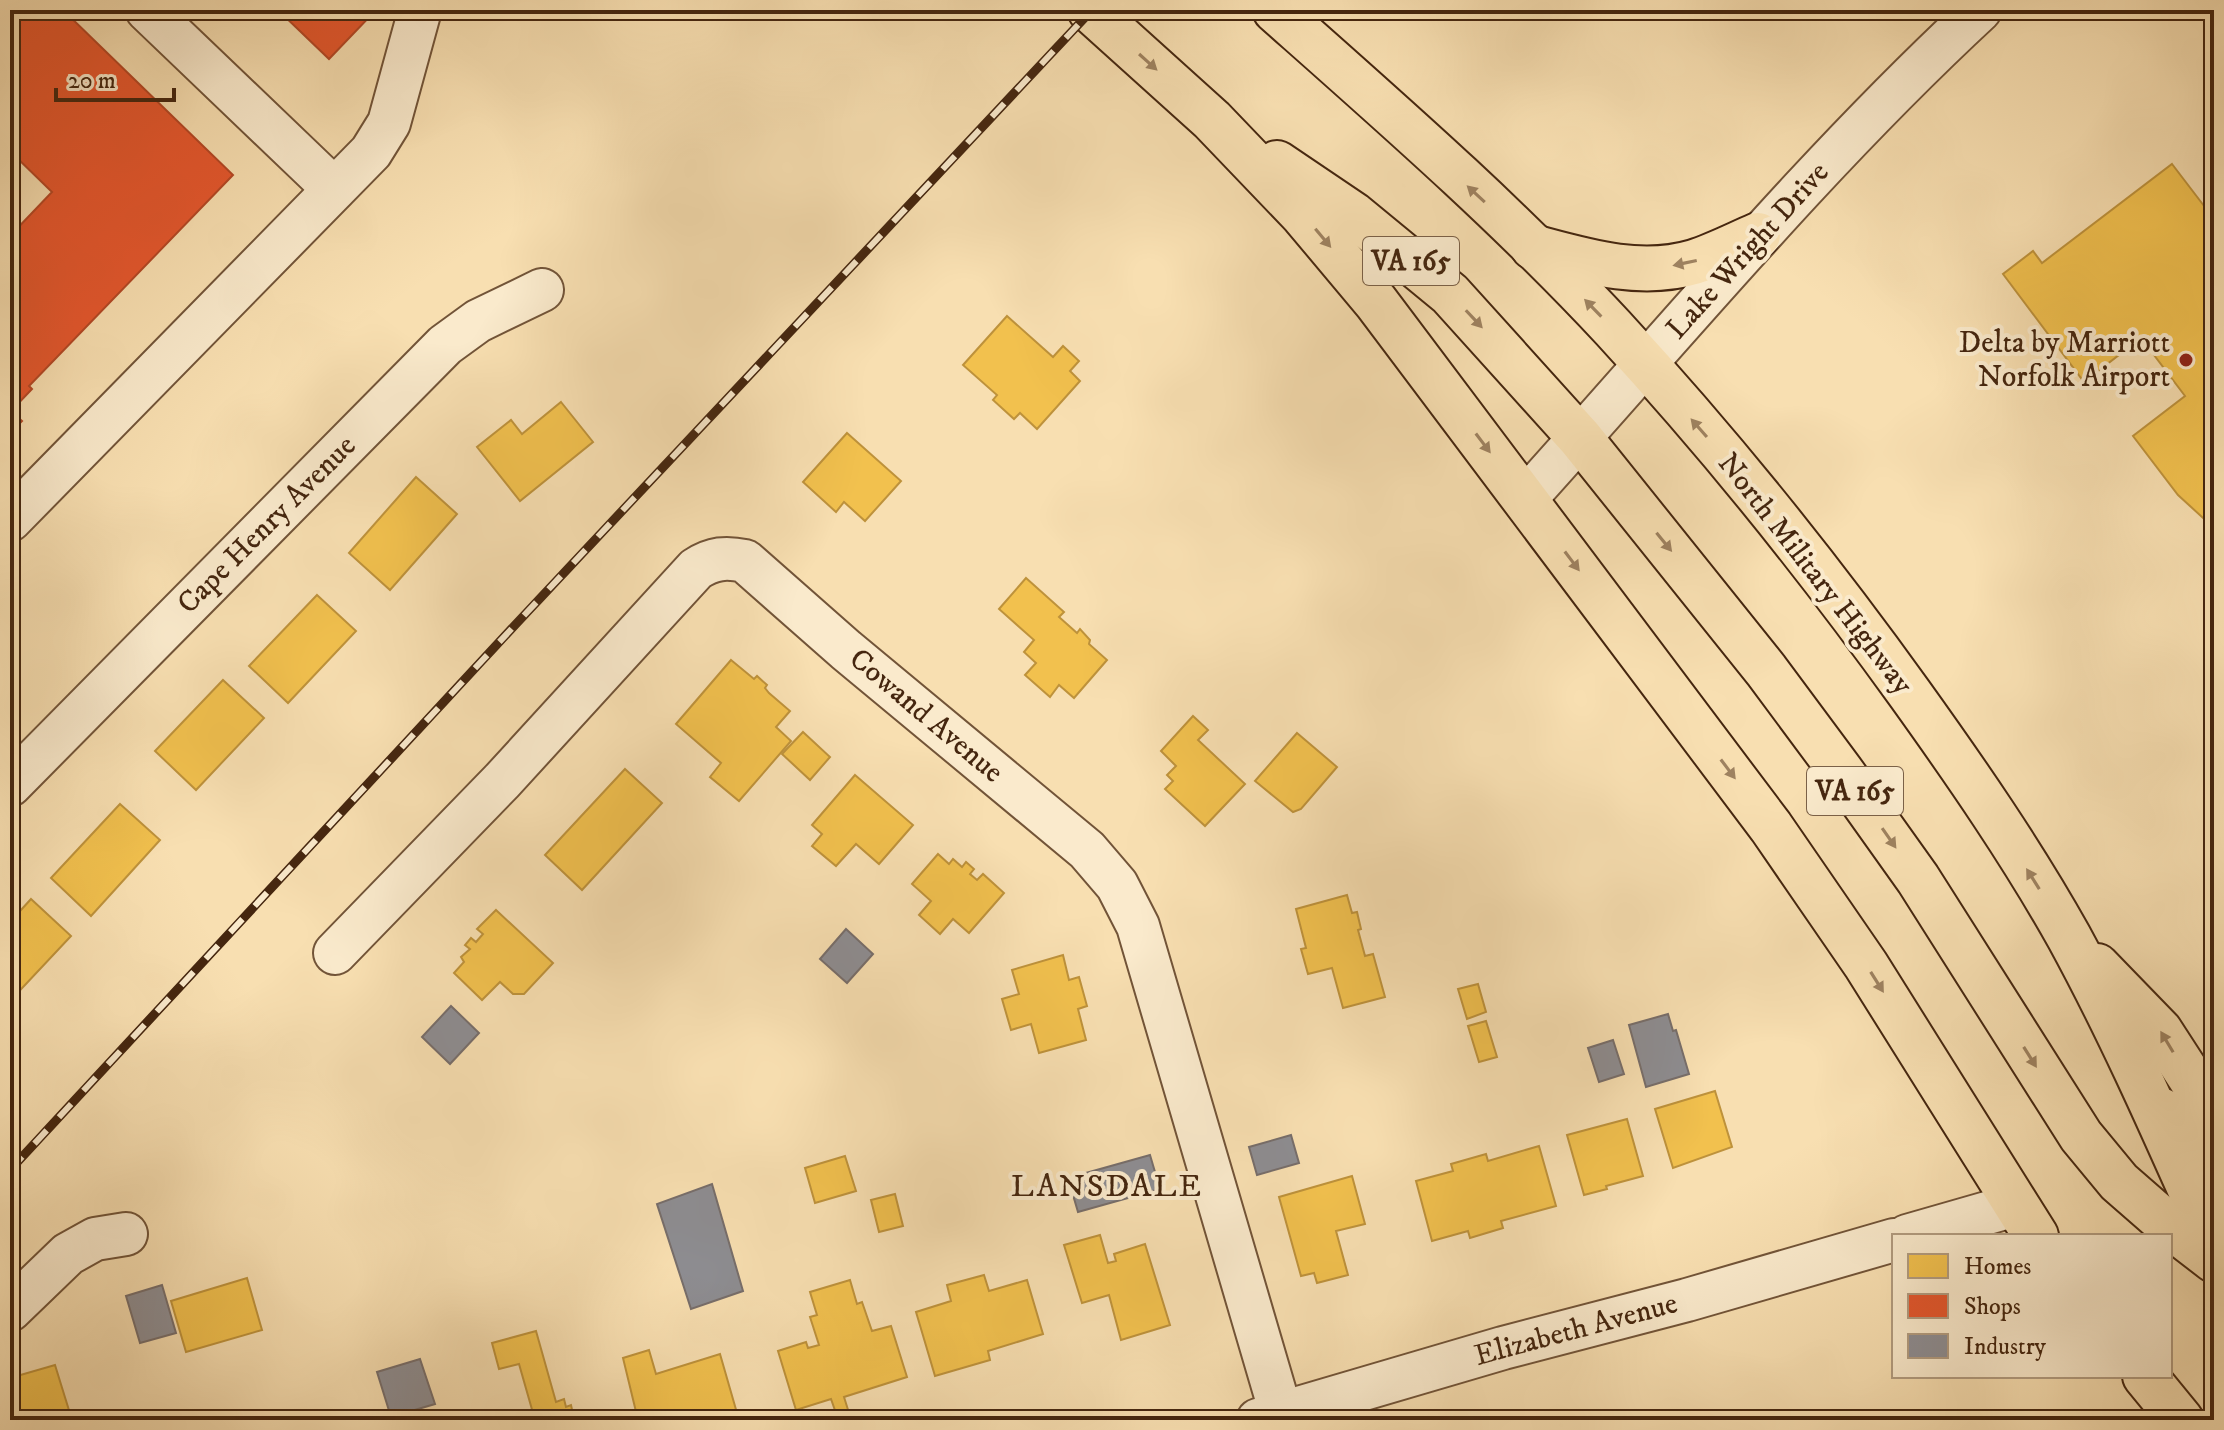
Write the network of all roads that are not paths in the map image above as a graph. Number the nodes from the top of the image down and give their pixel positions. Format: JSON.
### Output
{"nodes":[{"id":1,"x":147,"y":10,"type":"edge"},
{"id":2,"x":420,"y":10,"type":"edge"},
{"id":3,"x":1090,"y":10,"type":"edge"},
{"id":4,"x":1275,"y":10,"type":"edge"},
{"id":5,"x":1980,"y":10,"type":"edge"},
{"id":6,"x":1212,"y":120,"type":"junction"},
{"id":7,"x":334,"y":189,"type":"junction"},
{"id":8,"x":1758,"y":235,"type":"junction"},
{"id":9,"x":1533,"y":247,"type":"junction"},
{"id":10,"x":542,"y":290,"type":"dead end"},
{"id":11,"x":1645,"y":366,"type":"junction"},
{"id":12,"x":1580,"y":438,"type":"junction"},
{"id":13,"x":1525,"y":499,"type":"junction"},
{"id":14,"x":10,"y":520,"type":"edge"},
{"id":15,"x":10,"y":785,"type":"edge"},
{"id":16,"x":2069,"y":937,"type":"junction"},
{"id":17,"x":335,"y":953,"type":"dead end"},
{"id":18,"x":2214,"y":1103,"type":"edge"},
{"id":19,"x":2104,"y":1164,"type":"junction"},
{"id":20,"x":2207,"y":1183,"type":"edge"},
{"id":21,"x":2025,"y":1220,"type":"edge"},
{"id":22,"x":126,"y":1234,"type":"dead end"},
{"id":23,"x":1922,"y":1234,"type":"edge"},
{"id":24,"x":1892,"y":1241,"type":"edge"},
{"id":25,"x":2214,"y":1243,"type":"edge"},
{"id":26,"x":2214,"y":1260,"type":"edge"},
{"id":27,"x":10,"y":1310,"type":"edge"},
{"id":28,"x":2120,"y":1378,"type":"edge"},
{"id":29,"x":2147,"y":1378,"type":"edge"},
{"id":30,"x":1274,"y":1418,"type":"edge"},
{"id":31,"x":2144,"y":1420,"type":"edge"},
{"id":32,"x":2181,"y":1420,"type":"edge"}],
"edges":[{"from":1,"to":7,"type":"street"},
{"from":2,"to":7,"type":"street"},
{"from":3,"to":6,"type":"main road","number":"VA 165","one_way":true},
{"from":9,"to":4,"type":"main road","name":"North Military Highway","number":"VA 165","one_way":true},
{"from":5,"to":8,"type":"street","name":"Lake Wright Drive"},
{"from":6,"to":12,"type":"main road","number":"VA 165","one_way":true},
{"from":6,"to":13,"type":"main road","one_way":true},
{"from":7,"to":14,"type":"street"},
{"from":8,"to":9,"type":"main road","one_way":true},
{"from":8,"to":11,"type":"street","name":"Lake Wright Drive"},
{"from":11,"to":9,"type":"main road","name":"North Military Highway","number":"VA 165","one_way":true},
{"from":10,"to":15,"type":"street","name":"Cape Henry Avenue"},
{"from":11,"to":12,"type":"street","name":"Lake Wright Drive"},
{"from":16,"to":11,"type":"main road","name":"North Military Highway","number":"VA 165","one_way":true},
{"from":12,"to":13,"type":"street","name":"Lake Wright Drive"},
{"from":12,"to":19,"type":"main road","number":"VA 165","one_way":true},
{"from":13,"to":21,"type":"main road","one_way":true},
{"from":18,"to":16,"type":"main road","one_way":true},
{"from":16,"to":20,"type":"main road","name":"North Military Highway","number":"VA 165"},
{"from":17,"to":30,"type":"street","name":"Cowand Avenue"},
{"from":19,"to":20,"type":"main road"},
{"from":19,"to":26,"type":"main road","number":"VA 165"},
{"from":20,"to":25,"type":"main road","name":"North Military Highway"},
{"from":21,"to":23,"type":"street"},
{"from":22,"to":27,"type":"street"},
{"from":24,"to":30,"type":"street","name":"Elizabeth Avenue"},
{"from":28,"to":31,"type":"main road"},
{"from":29,"to":32,"type":"main road"}]}
